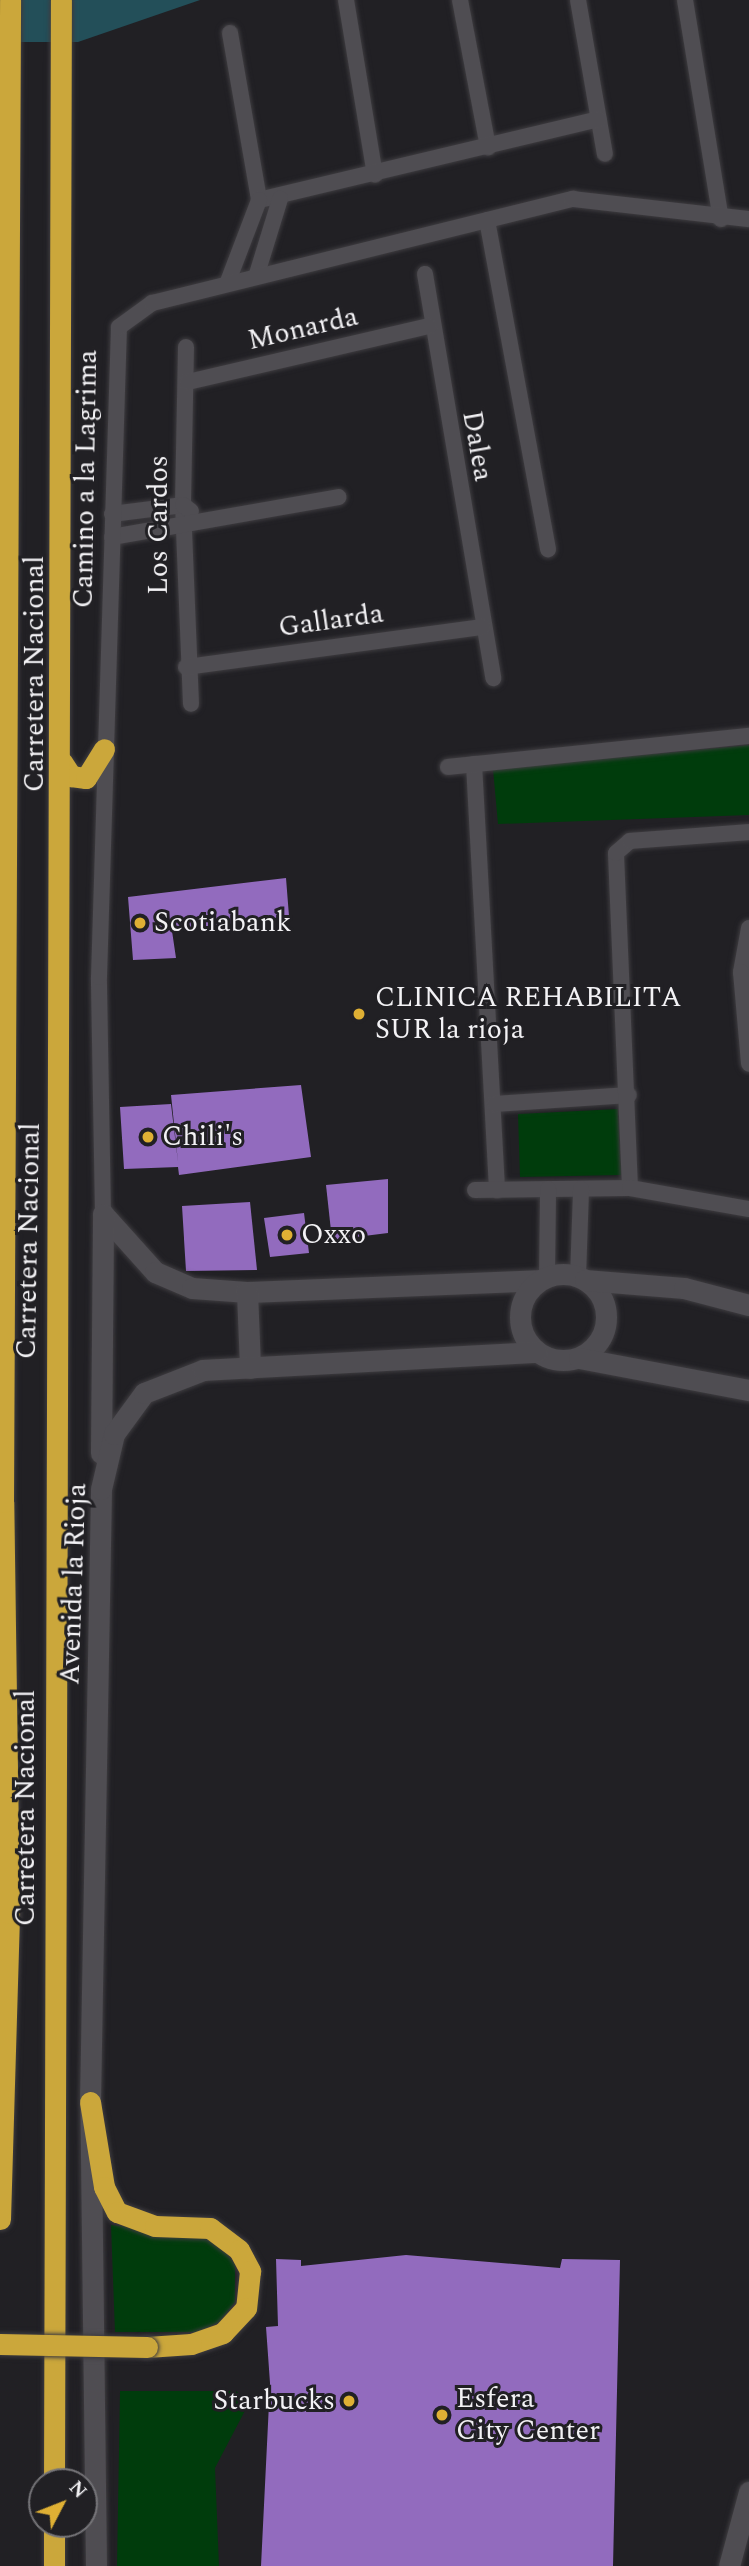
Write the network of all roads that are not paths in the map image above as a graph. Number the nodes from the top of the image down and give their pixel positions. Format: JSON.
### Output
{"nodes":[{"id":1,"x":10,"y":0,"type":"edge"},
{"id":2,"x":61,"y":0,"type":"edge"},
{"id":3,"x":346,"y":0,"type":"edge"},
{"id":4,"x":460,"y":0,"type":"edge"},
{"id":5,"x":578,"y":0,"type":"edge"},
{"id":6,"x":685,"y":0,"type":"edge"},
{"id":7,"x":230,"y":33,"type":"dead end"},
{"id":8,"x":597,"y":120,"type":"junction"},
{"id":9,"x":488,"y":147,"type":"junction"},
{"id":10,"x":605,"y":154,"type":"dead end"},
{"id":11,"x":375,"y":175,"type":"junction"},
{"id":12,"x":280,"y":199,"type":"junction"},
{"id":13,"x":259,"y":201,"type":"junction"},
{"id":14,"x":721,"y":219,"type":"junction"},
{"id":15,"x":749,"y":219,"type":"edge"},
{"id":16,"x":487,"y":220,"type":"junction"},
{"id":17,"x":425,"y":274,"type":"dead end"},
{"id":18,"x":256,"y":277,"type":"junction"},
{"id":19,"x":226,"y":284,"type":"junction"},
{"id":20,"x":429,"y":326,"type":"junction"},
{"id":21,"x":186,"y":346,"type":"dead end"},
{"id":22,"x":188,"y":382,"type":"junction"},
{"id":23,"x":338,"y":496,"type":"dead end"},
{"id":24,"x":183,"y":505,"type":"junction"},
{"id":25,"x":112,"y":514,"type":"junction"},
{"id":26,"x":201,"y":518,"type":"junction"},
{"id":27,"x":184,"y":528,"type":"junction"},
{"id":28,"x":112,"y":537,"type":"junction"},
{"id":29,"x":548,"y":549,"type":"dead end"},
{"id":30,"x":482,"y":627,"type":"junction"},
{"id":31,"x":186,"y":667,"type":"junction"},
{"id":32,"x":493,"y":678,"type":"dead end"},
{"id":33,"x":191,"y":704,"type":"dead end"},
{"id":34,"x":5,"y":723,"type":"edge"},
{"id":35,"x":749,"y":736,"type":"edge"},
{"id":36,"x":104,"y":749,"type":"junction"},
{"id":37,"x":62,"y":762,"type":"junction"},
{"id":38,"x":474,"y":764,"type":"junction"},
{"id":39,"x":448,"y":767,"type":"dead end"},
{"id":40,"x":749,"y":832,"type":"edge"},
{"id":41,"x":749,"y":928,"type":"edge"},
{"id":42,"x":749,"y":1064,"type":"edge"},
{"id":43,"x":629,"y":1095,"type":"junction"},
{"id":44,"x":495,"y":1104,"type":"junction"},
{"id":45,"x":630,"y":1188,"type":"junction"},
{"id":46,"x":497,"y":1189,"type":"junction"},
{"id":47,"x":548,"y":1189,"type":"junction"},
{"id":48,"x":581,"y":1189,"type":"junction"},
{"id":49,"x":475,"y":1190,"type":"dead end"},
{"id":50,"x":749,"y":1209,"type":"edge"},
{"id":51,"x":103,"y":1214,"type":"junction"},
{"id":52,"x":581,"y":1278,"type":"junction"},
{"id":53,"x":544,"y":1279,"type":"junction"},
{"id":54,"x":247,"y":1292,"type":"junction"},
{"id":55,"x":749,"y":1305,"type":"edge"},
{"id":56,"x":537,"y":1352,"type":"junction"},
{"id":57,"x":579,"y":1358,"type":"junction"},
{"id":58,"x":250,"y":1368,"type":"junction"},
{"id":59,"x":749,"y":1390,"type":"edge"},
{"id":60,"x":2,"y":1419,"type":"edge"},
{"id":61,"x":101,"y":1489,"type":"junction"},
{"id":62,"x":1,"y":1500,"type":"edge"},
{"id":63,"x":9,"y":1913,"type":"junction"},
{"id":64,"x":0,"y":1950,"type":"edge"},
{"id":65,"x":90,"y":2102,"type":"junction"},
{"id":66,"x":0,"y":2219,"type":"edge"},
{"id":67,"x":0,"y":2344,"type":"edge"},
{"id":68,"x":54,"y":2468,"type":"edge"},
{"id":69,"x":749,"y":2492,"type":"edge"},
{"id":70,"x":54,"y":2538,"type":"edge"},
{"id":71,"x":54,"y":2566,"type":"edge"},
{"id":72,"x":96,"y":2566,"type":"edge"},
{"id":73,"x":729,"y":2566,"type":"edge"}],
"edges":[{"from":1,"to":34,"type":"highway","name":"Carretera Nacional"},
{"from":2,"to":37,"type":"highway","name":"Carretera Nacional"},
{"from":3,"to":11,"type":"street"},
{"from":4,"to":9,"type":"street"},
{"from":5,"to":8,"type":"street"},
{"from":6,"to":14,"type":"street"},
{"from":7,"to":13,"type":"street"},
{"from":8,"to":9,"type":"street"},
{"from":8,"to":10,"type":"street"},
{"from":9,"to":11,"type":"street"},
{"from":11,"to":12,"type":"street"},
{"from":12,"to":13,"type":"street"},
{"from":12,"to":18,"type":"street"},
{"from":13,"to":19,"type":"street"},
{"from":14,"to":15,"type":"street","name":"Camino a la Lagrima"},
{"from":14,"to":16,"type":"street","name":"Camino a la Lagrima"},
{"from":16,"to":18,"type":"street","name":"Camino a la Lagrima"},
{"from":16,"to":29,"type":"street"},
{"from":17,"to":20,"type":"street","name":"Dalea"},
{"from":18,"to":19,"type":"street","name":"Camino a la Lagrima"},
{"from":19,"to":25,"type":"street","name":"Camino a la Lagrima"},
{"from":20,"to":22,"type":"street","name":"Monarda"},
{"from":20,"to":30,"type":"street","name":"Dalea"},
{"from":21,"to":22,"type":"street","name":"Los Cardos"},
{"from":22,"to":24,"type":"street","name":"Los Cardos"},
{"from":23,"to":26,"type":"street"},
{"from":24,"to":25,"type":"street"},
{"from":24,"to":26,"type":"street"},
{"from":24,"to":27,"type":"street","name":"Los Cardos"},
{"from":25,"to":28,"type":"street","name":"Camino a la Lagrima"},
{"from":26,"to":27,"type":"street"},
{"from":27,"to":28,"type":"street"},
{"from":27,"to":31,"type":"street","name":"Los Cardos"},
{"from":28,"to":36,"type":"street","name":"Camino a la Lagrima"},
{"from":30,"to":31,"type":"street","name":"Gallarda"},
{"from":30,"to":32,"type":"street","name":"Dalea"},
{"from":31,"to":33,"type":"street","name":"Los Cardos"},
{"from":34,"to":60,"type":"highway","name":"Carretera Nacional"},
{"from":35,"to":38,"type":"street"},
{"from":36,"to":37,"type":"highway"},
{"from":36,"to":51,"type":"street","name":"Camino a la Lagrima"},
{"from":37,"to":68,"type":"highway","name":"Carretera Nacional"},
{"from":38,"to":39,"type":"street"},
{"from":38,"to":44,"type":"street"},
{"from":40,"to":43,"type":"street"},
{"from":41,"to":42,"type":"street"},
{"from":43,"to":44,"type":"street"},
{"from":43,"to":45,"type":"street"},
{"from":44,"to":46,"type":"street"},
{"from":45,"to":48,"type":"street"},
{"from":45,"to":50,"type":"street"},
{"from":46,"to":47,"type":"street"},
{"from":46,"to":49,"type":"street"},
{"from":47,"to":48,"type":"street"},
{"from":47,"to":53,"type":"street"},
{"from":48,"to":52,"type":"street"},
{"from":51,"to":54,"type":"street"},
{"from":51,"to":61,"type":"street"},
{"from":52,"to":53,"type":"street"},
{"from":52,"to":55,"type":"street"},
{"from":52,"to":57,"type":"street"},
{"from":53,"to":54,"type":"street"},
{"from":53,"to":56,"type":"street"},
{"from":54,"to":58,"type":"street"},
{"from":56,"to":57,"type":"street"},
{"from":56,"to":58,"type":"street","name":"Avenida la Rioja"},
{"from":57,"to":59,"type":"street"},
{"from":58,"to":61,"type":"street","name":"Avenida la Rioja"},
{"from":60,"to":62,"type":"highway","name":"Carretera Nacional"},
{"from":61,"to":65,"type":"street","name":"Avenida la Rioja"},
{"from":62,"to":63,"type":"highway","name":"Carretera Nacional"},
{"from":63,"to":64,"type":"highway"},
{"from":63,"to":66,"type":"highway","name":"Carretera Nacional"},
{"from":65,"to":67,"type":"highway","bridge":true},
{"from":65,"to":72,"type":"street","name":"Avenida la Rioja"},
{"from":69,"to":73,"type":"street"},
{"from":70,"to":71,"type":"highway"}]}
